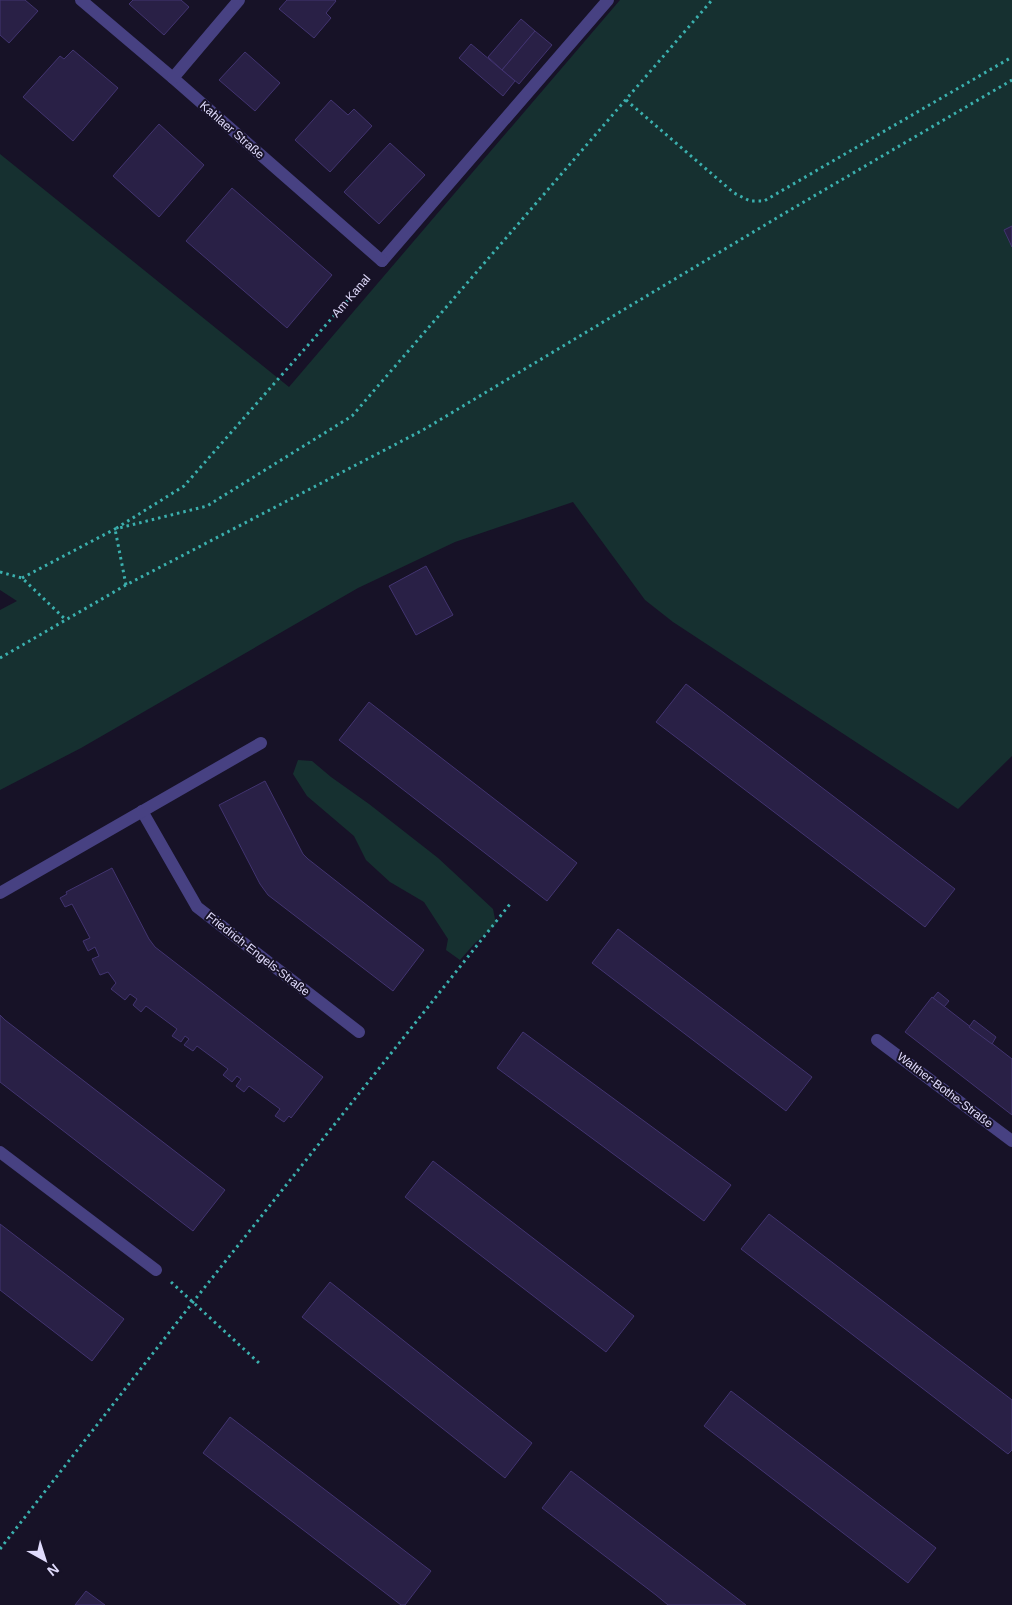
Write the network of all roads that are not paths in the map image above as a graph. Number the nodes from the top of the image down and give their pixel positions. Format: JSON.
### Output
{"nodes":[{"id":1,"x":81,"y":0,"type":"edge"},
{"id":2,"x":239,"y":0,"type":"edge"},
{"id":3,"x":608,"y":0,"type":"edge"},
{"id":4,"x":173,"y":78,"type":"junction"},
{"id":5,"x":261,"y":743,"type":"dead end"},
{"id":6,"x":142,"y":811,"type":"junction"},
{"id":7,"x":0,"y":893,"type":"edge"},
{"id":8,"x":359,"y":1032,"type":"dead end"},
{"id":9,"x":877,"y":1040,"type":"dead end"},
{"id":10,"x":1012,"y":1141,"type":"edge"},
{"id":11,"x":0,"y":1152,"type":"edge"},
{"id":12,"x":156,"y":1270,"type":"road end"}],
"edges":[{"from":1,"to":4,"type":"street","name":"Kahlaer Straße"},
{"from":2,"to":4,"type":"street"},
{"from":3,"to":4,"type":"street","name":"Kahlaer Straße"},
{"from":5,"to":6,"type":"street"},
{"from":6,"to":7,"type":"street"},
{"from":6,"to":8,"type":"street","name":"Friedrich-Engels-Straße"},
{"from":9,"to":10,"type":"street","name":"Walther-Bothe-Straße"},
{"from":11,"to":12,"type":"street"}]}
